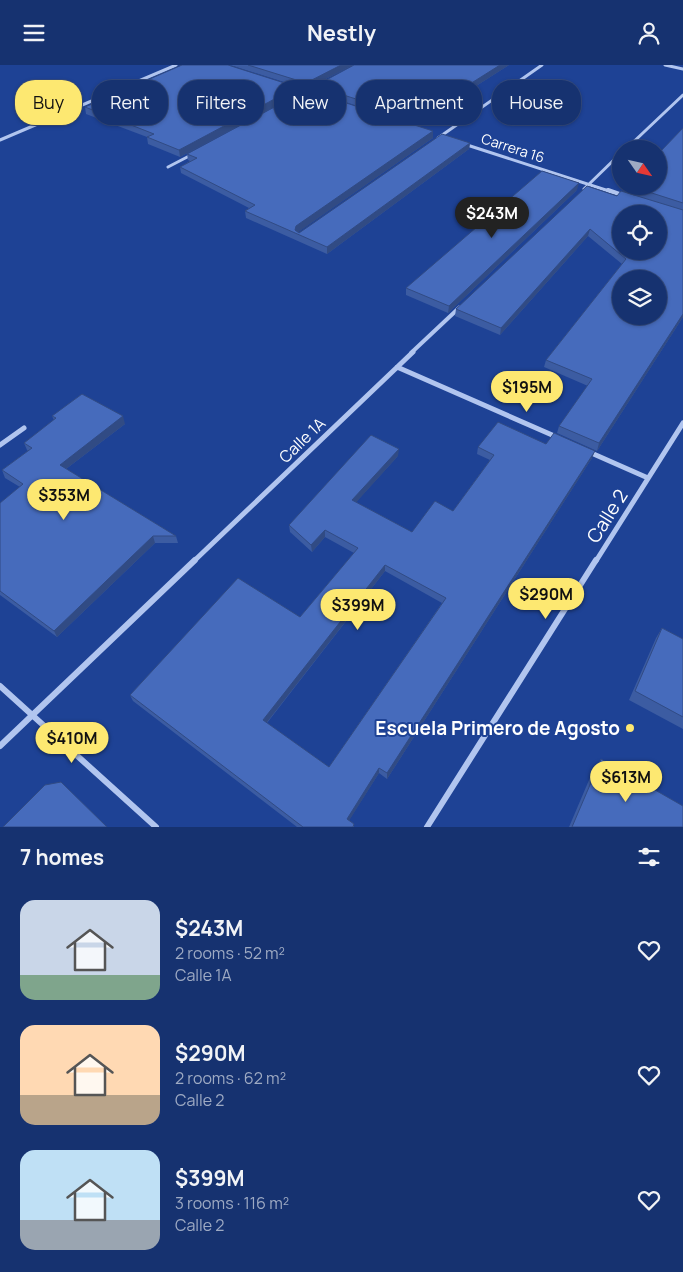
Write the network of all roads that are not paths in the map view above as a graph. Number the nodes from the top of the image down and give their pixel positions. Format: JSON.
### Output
{"nodes":[{"id":1,"x":176,"y":65,"type":"edge"},
{"id":2,"x":542,"y":65,"type":"edge"},
{"id":3,"x":665,"y":65,"type":"edge"},
{"id":4,"x":683,"y":69,"type":"edge"},
{"id":5,"x":683,"y":95,"type":"edge"},
{"id":6,"x":432,"y":133,"type":"edge"},
{"id":7,"x":441,"y":136,"type":"junction"},
{"id":8,"x":450,"y":139,"type":"edge"},
{"id":9,"x":0,"y":140,"type":"edge"},
{"id":10,"x":636,"y":140,"type":"edge"},
{"id":11,"x":433,"y":142,"type":"edge"},
{"id":12,"x":460,"y":142,"type":"edge"},
{"id":13,"x":194,"y":153,"type":"edge"},
{"id":14,"x":612,"y":162,"type":"edge"},
{"id":15,"x":168,"y":167,"type":"dead end"},
{"id":16,"x":589,"y":184,"type":"junction"},
{"id":17,"x":582,"y":191,"type":"edge"},
{"id":18,"x":626,"y":196,"type":"edge"},
{"id":19,"x":468,"y":299,"type":"edge"},
{"id":20,"x":397,"y":367,"type":"junction"},
{"id":21,"x":683,"y":423,"type":"edge"},
{"id":22,"x":24,"y":428,"type":"dead end"},
{"id":23,"x":568,"y":442,"type":"edge"},
{"id":24,"x":0,"y":445,"type":"edge"},
{"id":25,"x":586,"y":450,"type":"edge"},
{"id":26,"x":648,"y":478,"type":"junction"},
{"id":27,"x":0,"y":686,"type":"edge"},
{"id":28,"x":33,"y":714,"type":"junction"},
{"id":29,"x":0,"y":745,"type":"edge"},
{"id":30,"x":156,"y":827,"type":"edge"},
{"id":31,"x":427,"y":827,"type":"edge"}],
"edges":[{"from":1,"to":9,"type":"street"},
{"from":2,"to":7,"type":"street"},
{"from":3,"to":4,"type":"street"},
{"from":5,"to":10,"type":"street"},
{"from":6,"to":7,"type":"street"},
{"from":7,"to":8,"type":"street"},
{"from":7,"to":11,"type":"street"},
{"from":12,"to":16,"type":"street","name":"Carrera 16"},
{"from":13,"to":15,"type":"street"},
{"from":14,"to":16,"type":"street"},
{"from":16,"to":17,"type":"street"},
{"from":16,"to":18,"type":"street","name":"Carrera 16"},
{"from":19,"to":20,"type":"street","name":"Calle 1A"},
{"from":20,"to":23,"type":"street"},
{"from":20,"to":28,"type":"street","name":"Calle 1A"},
{"from":21,"to":26,"type":"street","name":"Calle 2"},
{"from":22,"to":24,"type":"street"},
{"from":25,"to":26,"type":"street"},
{"from":26,"to":31,"type":"street","name":"Calle 2"},
{"from":27,"to":28,"type":"street"},
{"from":28,"to":29,"type":"street","name":"Calle 1A"},
{"from":28,"to":30,"type":"street"}]}
